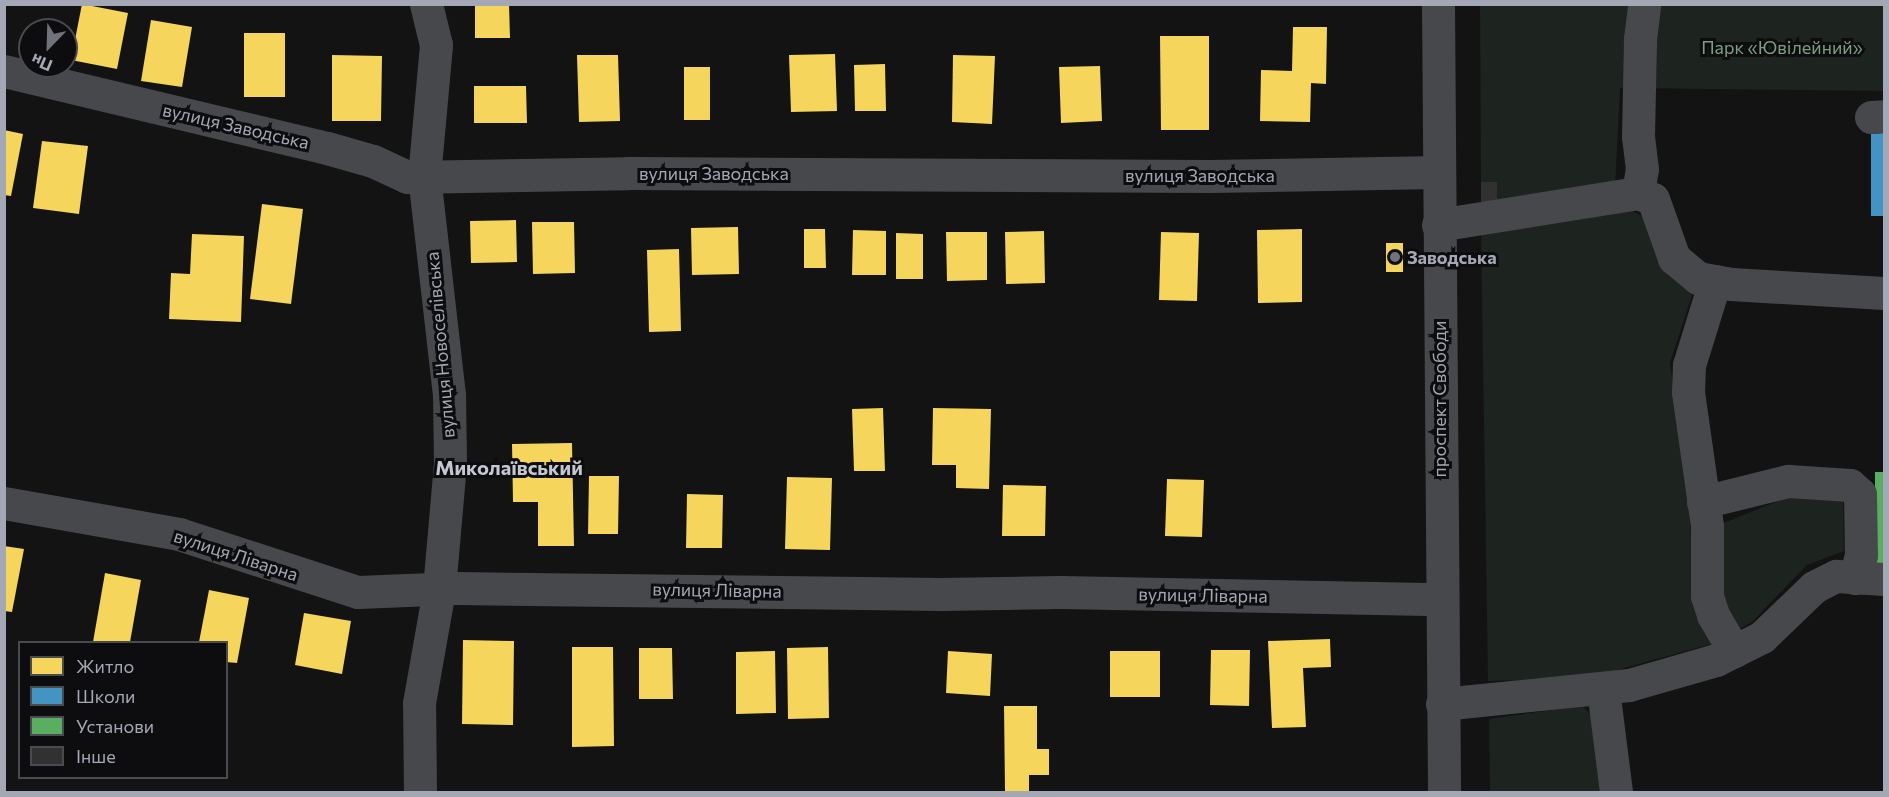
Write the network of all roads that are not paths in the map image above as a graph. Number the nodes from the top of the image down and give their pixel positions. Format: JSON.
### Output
{"nodes":[{"id":1,"x":426,"y":4,"type":"edge"},
{"id":2,"x":1438,"y":4,"type":"edge"},
{"id":3,"x":1644,"y":4,"type":"edge"},
{"id":4,"x":4,"y":71,"type":"edge"},
{"id":5,"x":1438,"y":172,"type":"junction"},
{"id":6,"x":424,"y":177,"type":"junction"},
{"id":7,"x":1638,"y":193,"type":"junction"},
{"id":8,"x":1438,"y":225,"type":"junction"},
{"id":9,"x":1715,"y":281,"type":"junction"},
{"id":10,"x":1884,"y":293,"type":"edge"},
{"id":11,"x":1703,"y":502,"type":"junction"},
{"id":12,"x":4,"y":503,"type":"edge"},
{"id":13,"x":1870,"y":578,"type":"edge"},
{"id":14,"x":440,"y":589,"type":"junction"},
{"id":15,"x":1441,"y":599,"type":"junction"},
{"id":16,"x":1734,"y":651,"type":"junction"},
{"id":17,"x":1603,"y":689,"type":"junction"},
{"id":18,"x":1442,"y":704,"type":"junction"},
{"id":19,"x":420,"y":792,"type":"edge"},
{"id":20,"x":1444,"y":792,"type":"edge"},
{"id":21,"x":1616,"y":792,"type":"edge"}],
"edges":[{"from":1,"to":6,"type":"street","name":"вулиця Новоселівська"},
{"from":2,"to":5,"type":"street","name":"проспект Свободи"},
{"from":3,"to":7,"type":"street"},
{"from":4,"to":6,"type":"street","name":"вулиця Заводська"},
{"from":5,"to":6,"type":"street","name":"вулиця Заводська"},
{"from":5,"to":8,"type":"street","name":"проспект Свободи"},
{"from":6,"to":14,"type":"street","name":"вулиця Новоселівська"},
{"from":7,"to":8,"type":"street"},
{"from":7,"to":9,"type":"street"},
{"from":8,"to":15,"type":"street","name":"проспект Свободи"},
{"from":9,"to":10,"type":"street"},
{"from":9,"to":11,"type":"street"},
{"from":11,"to":13,"type":"street"},
{"from":11,"to":16,"type":"street"},
{"from":12,"to":14,"type":"street","name":"вулиця Ліварна"},
{"from":13,"to":16,"type":"street"},
{"from":14,"to":15,"type":"street","name":"вулиця Ліварна"},
{"from":14,"to":19,"type":"street","name":"вулиця Новоселівська"},
{"from":15,"to":18,"type":"street","name":"проспект Свободи"},
{"from":16,"to":17,"type":"street"},
{"from":17,"to":18,"type":"street"},
{"from":17,"to":21,"type":"street"},
{"from":18,"to":20,"type":"street","name":"проспект Свободи"}]}
